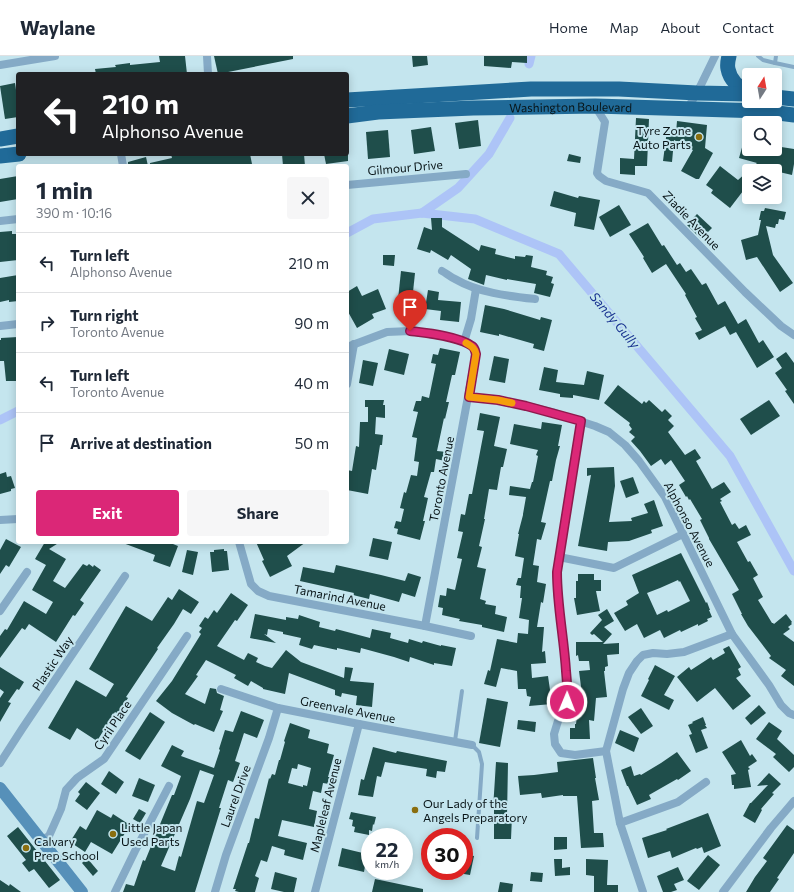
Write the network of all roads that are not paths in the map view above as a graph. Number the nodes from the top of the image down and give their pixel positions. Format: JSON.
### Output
{"nodes":[{"id":1,"x":55,"y":56,"type":"edge"},
{"id":2,"x":207,"y":56,"type":"edge"},
{"id":3,"x":715,"y":56,"type":"edge"},
{"id":4,"x":729,"y":56,"type":"edge"},
{"id":5,"x":758,"y":56,"type":"edge"},
{"id":6,"x":776,"y":56,"type":"edge"},
{"id":7,"x":775,"y":63,"type":"junction"},
{"id":8,"x":0,"y":65,"type":"edge"},
{"id":9,"x":794,"y":67,"type":"edge"},
{"id":10,"x":208,"y":72,"type":"edge"},
{"id":11,"x":742,"y":90,"type":"edge"},
{"id":12,"x":697,"y":93,"type":"junction"},
{"id":13,"x":742,"y":93,"type":"edge"},
{"id":14,"x":782,"y":98,"type":"edge"},
{"id":15,"x":794,"y":99,"type":"edge"},
{"id":16,"x":349,"y":100,"type":"edge"},
{"id":17,"x":595,"y":106,"type":"junction"},
{"id":18,"x":687,"y":109,"type":"junction"},
{"id":19,"x":794,"y":115,"type":"edge"},
{"id":20,"x":349,"y":116,"type":"edge"},
{"id":21,"x":16,"y":136,"type":"edge"},
{"id":22,"x":0,"y":139,"type":"edge"},
{"id":23,"x":16,"y":154,"type":"edge"},
{"id":24,"x":0,"y":156,"type":"edge"},
{"id":25,"x":466,"y":174,"type":"dead end"},
{"id":26,"x":349,"y":185,"type":"edge"},
{"id":27,"x":16,"y":218,"type":"edge"},
{"id":28,"x":0,"y":221,"type":"edge"},
{"id":29,"x":442,"y":270,"type":"dead end"},
{"id":30,"x":476,"y":289,"type":"junction"},
{"id":31,"x":535,"y":299,"type":"dead end"},
{"id":32,"x":16,"y":324,"type":"edge"},
{"id":33,"x":0,"y":326,"type":"edge"},
{"id":34,"x":794,"y":335,"type":"edge"},
{"id":35,"x":464,"y":342,"type":"junction"},
{"id":36,"x":351,"y":346,"type":"edge"},
{"id":37,"x":349,"y":365,"type":"edge"},
{"id":38,"x":469,"y":397,"type":"junction"},
{"id":39,"x":581,"y":421,"type":"junction"},
{"id":40,"x":16,"y":519,"type":"edge"},
{"id":41,"x":0,"y":520,"type":"edge"},
{"id":42,"x":684,"y":534,"type":"junction"},
{"id":43,"x":240,"y":544,"type":"edge"},
{"id":44,"x":559,"y":557,"type":"junction"},
{"id":45,"x":27,"y":572,"type":"dead end"},
{"id":46,"x":125,"y":576,"type":"dead end"},
{"id":47,"x":0,"y":612,"type":"edge"},
{"id":48,"x":425,"y":626,"type":"junction"},
{"id":49,"x":732,"y":634,"type":"junction"},
{"id":50,"x":187,"y":636,"type":"dead end"},
{"id":51,"x":471,"y":636,"type":"dead end"},
{"id":52,"x":221,"y":689,"type":"dead end"},
{"id":53,"x":462,"y":691,"type":"dead end"},
{"id":54,"x":278,"y":708,"type":"junction"},
{"id":55,"x":794,"y":715,"type":"edge"},
{"id":56,"x":359,"y":724,"type":"junction"},
{"id":57,"x":455,"y":742,"type":"junction"},
{"id":58,"x":472,"y":746,"type":"joint"},
{"id":59,"x":606,"y":751,"type":"junction"},
{"id":60,"x":0,"y":763,"type":"edge"},
{"id":61,"x":706,"y":782,"type":"dead end"},
{"id":62,"x":170,"y":786,"type":"dead end"},
{"id":63,"x":0,"y":788,"type":"edge"},
{"id":64,"x":794,"y":801,"type":"edge"},
{"id":65,"x":620,"y":823,"type":"junction"},
{"id":66,"x":477,"y":838,"type":"dead end"},
{"id":67,"x":41,"y":840,"type":"junction"},
{"id":68,"x":78,"y":890,"type":"edge"},
{"id":69,"x":115,"y":892,"type":"edge"},
{"id":70,"x":215,"y":892,"type":"edge"},
{"id":71,"x":315,"y":892,"type":"edge"},
{"id":72,"x":643,"y":892,"type":"edge"},
{"id":73,"x":723,"y":892,"type":"edge"}],
"edges":[{"from":1,"to":8,"type":"street"},
{"from":2,"to":10,"type":"street"},
{"from":3,"to":12,"type":"street"},
{"from":4,"to":11,"type":"highway"},
{"from":5,"to":7,"type":"lane"},
{"from":6,"to":7,"type":"lane"},
{"from":7,"to":9,"type":"lane"},
{"from":12,"to":13,"type":"highway","name":"Washington Boulevard"},
{"from":12,"to":16,"type":"highway","name":"Washington Boulevard"},
{"from":12,"to":18,"type":"street"},
{"from":14,"to":15,"type":"highway"},
{"from":17,"to":18,"type":"highway","name":"Washington Boulevard"},
{"from":17,"to":20,"type":"highway","name":"Washington Boulevard"},
{"from":17,"to":34,"type":"street","name":"Ziadie Avenue"},
{"from":18,"to":19,"type":"highway","name":"Washington Boulevard"},
{"from":21,"to":22,"type":"highway"},
{"from":23,"to":24,"type":"highway"},
{"from":25,"to":26,"type":"street","name":"Gilmour Drive"},
{"from":27,"to":28,"type":"street"},
{"from":29,"to":30,"type":"street"},
{"from":30,"to":31,"type":"street"},
{"from":30,"to":35,"type":"street"},
{"from":32,"to":33,"type":"street"},
{"from":35,"to":36,"type":"street"},
{"from":35,"to":38,"type":"street","name":"Toronto Avenue"},
{"from":36,"to":37,"type":"street"},
{"from":38,"to":39,"type":"street","name":"Alphonso Avenue"},
{"from":38,"to":48,"type":"street","name":"Toronto Avenue"},
{"from":39,"to":42,"type":"street","name":"Alphonso Avenue"},
{"from":39,"to":44,"type":"street"},
{"from":40,"to":41,"type":"street"},
{"from":42,"to":44,"type":"street"},
{"from":42,"to":49,"type":"street","name":"Alphonso Avenue"},
{"from":43,"to":48,"type":"street","name":"Tamarind Avenue"},
{"from":44,"to":59,"type":"street"},
{"from":45,"to":47,"type":"street"},
{"from":46,"to":60,"type":"street","name":"Plastic Way"},
{"from":48,"to":51,"type":"street","name":"Tamarind Avenue"},
{"from":49,"to":55,"type":"street","name":"Alphonso Avenue"},
{"from":49,"to":59,"type":"street"},
{"from":50,"to":67,"type":"street","name":"Cyril Place"},
{"from":52,"to":54,"type":"street","name":"Greenvale Avenue"},
{"from":53,"to":57,"type":"lane"},
{"from":54,"to":56,"type":"street","name":"Greenvale Avenue"},
{"from":54,"to":70,"type":"street","name":"Laurel Drive"},
{"from":56,"to":57,"type":"street","name":"Greenvale Avenue"},
{"from":56,"to":71,"type":"street","name":"Mapleleaf Avenue"},
{"from":57,"to":58,"type":"street","name":"Greenvale Avenue"},
{"from":58,"to":66,"type":"lane"},
{"from":59,"to":65,"type":"street"},
{"from":61,"to":65,"type":"street"},
{"from":62,"to":69,"type":"street"},
{"from":63,"to":67,"type":"main road"},
{"from":64,"to":73,"type":"street"},
{"from":65,"to":72,"type":"street"},
{"from":67,"to":68,"type":"main road"}]}
